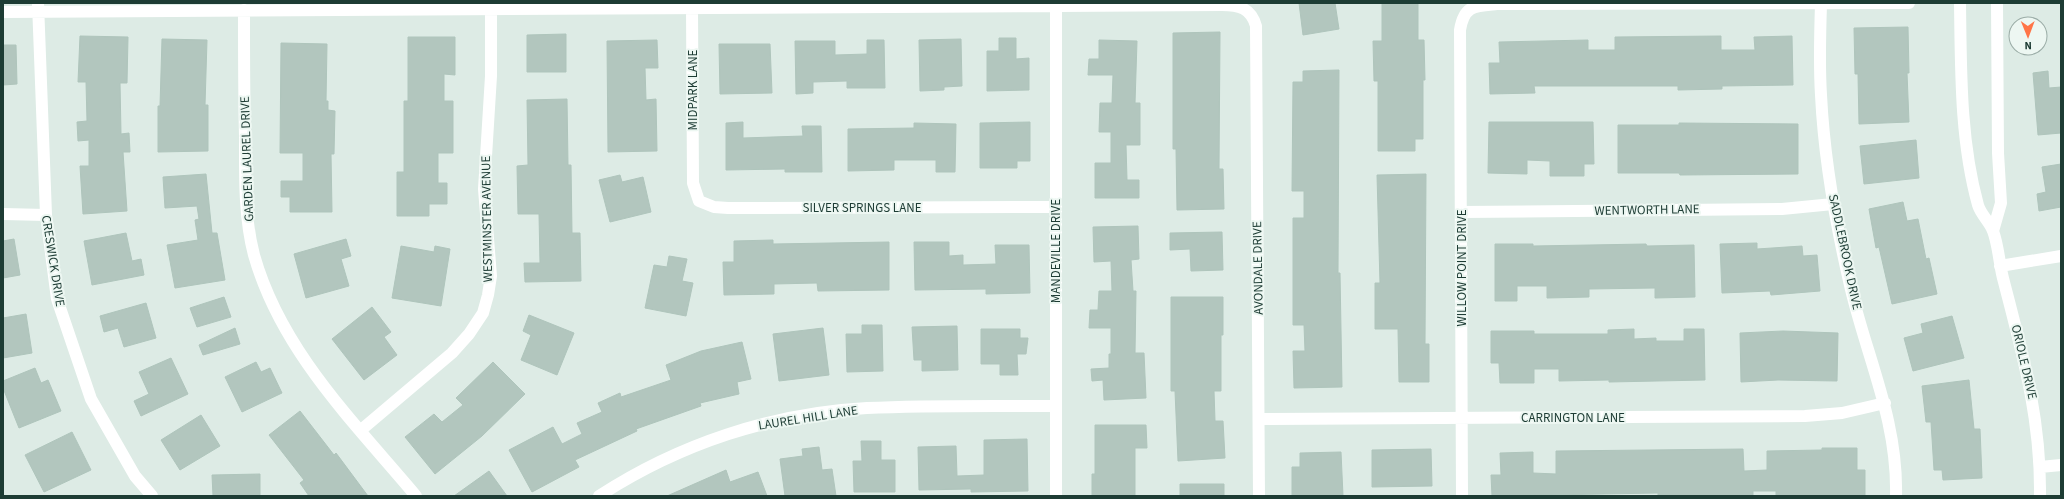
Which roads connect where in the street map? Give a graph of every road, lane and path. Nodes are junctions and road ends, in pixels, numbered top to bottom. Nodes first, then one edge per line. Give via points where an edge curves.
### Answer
1 (1909, 3) edge
2 (1960, 3) edge
3 (1997, 3) edge
4 (1820, 4) edge
5 (491, 6) edge
6 (38, 7) edge
7 (1056, 7) junction
8 (692, 8) junction
9 (244, 10) junction
10 (3, 12) edge
11 (693, 173) joint
12 (1833, 204) junction
13 (1056, 207) junction
14 (1461, 212) junction
15 (3, 214) edge
16 (46, 215) junction
17 (1994, 231) junction
18 (2061, 256) edge
19 (2000, 266) junction
20 (1885, 402) junction
21 (1056, 406) junction
22 (1463, 419) junction
23 (1259, 420) junction
24 (361, 430) junction
25 (2061, 465) edge
26 (2040, 467) junction
27 (152, 496) edge
28 (416, 496) edge
29 (599, 496) edge
30 (1056, 496) edge
31 (1259, 496) edge
32 (1462, 496) edge
33 (1896, 496) edge
34 (2040, 496) edge

1 - 4 street
2 - 17 street, ORIOLE DRIVE via 1961,71 1970,162 1979,207
3 - 17 street, ORIOLE DRIVE via 2001,203
4 - 12 street, SADDLEBROOK DRIVE via 1821,96
4 - 14 street, WILLOW POINT DRIVE via 1474,7 1466,12 1462,20 1460,39
5 - 8 street, AVONDALE DRIVE
5 - 9 street, AVONDALE DRIVE
5 - 24 street, WESTMINSTER AVENUE via 491,76 484,189 491,276 483,312 452,354
6 - 9 street, AVONDALE DRIVE
6 - 10 street, AVONDALE DRIVE
6 - 16 street, CRESWICK DRIVE
7 - 8 street, AVONDALE DRIVE
7 - 13 street, MANDEVILLE DRIVE
7 - 23 street, AVONDALE DRIVE via 1237,5 1254,18
8 - 11 street, MIDPARK LANE
9 - 24 street, GARDEN LAUREL DRIVE via 245,175 254,254 274,309 291,340 310,369
11 - 13 street, SILVER SPRINGS LANE via 695,192 699,201 714,207
12 - 14 street, WENTWORTH LANE via 1782,208
12 - 20 street, SADDLEBROOK DRIVE via 1849,282
13 - 21 street, MANDEVILLE DRIVE
14 - 22 street, WILLOW POINT DRIVE
15 - 16 street
16 - 27 street, CRESWICK DRIVE via 57,299 91,399 135,476
17 - 19 street, ORIOLE DRIVE
18 - 19 street
19 - 26 street, ORIOLE DRIVE via 2032,396
20 - 22 street, CARRINGTON LANE via 1824,416
20 - 33 street, SADDLEBROOK DRIVE via 1894,456
21 - 29 street, LAUREL HILL LANE via 867,408 788,418 740,430 679,453
21 - 30 street, MANDEVILLE DRIVE
22 - 23 street, CARRINGTON LANE
22 - 32 street, WILLOW POINT DRIVE
23 - 31 street, AVONDALE DRIVE
24 - 28 street, GARDEN LAUREL DRIVE
25 - 26 street
26 - 34 street, ORIOLE DRIVE

